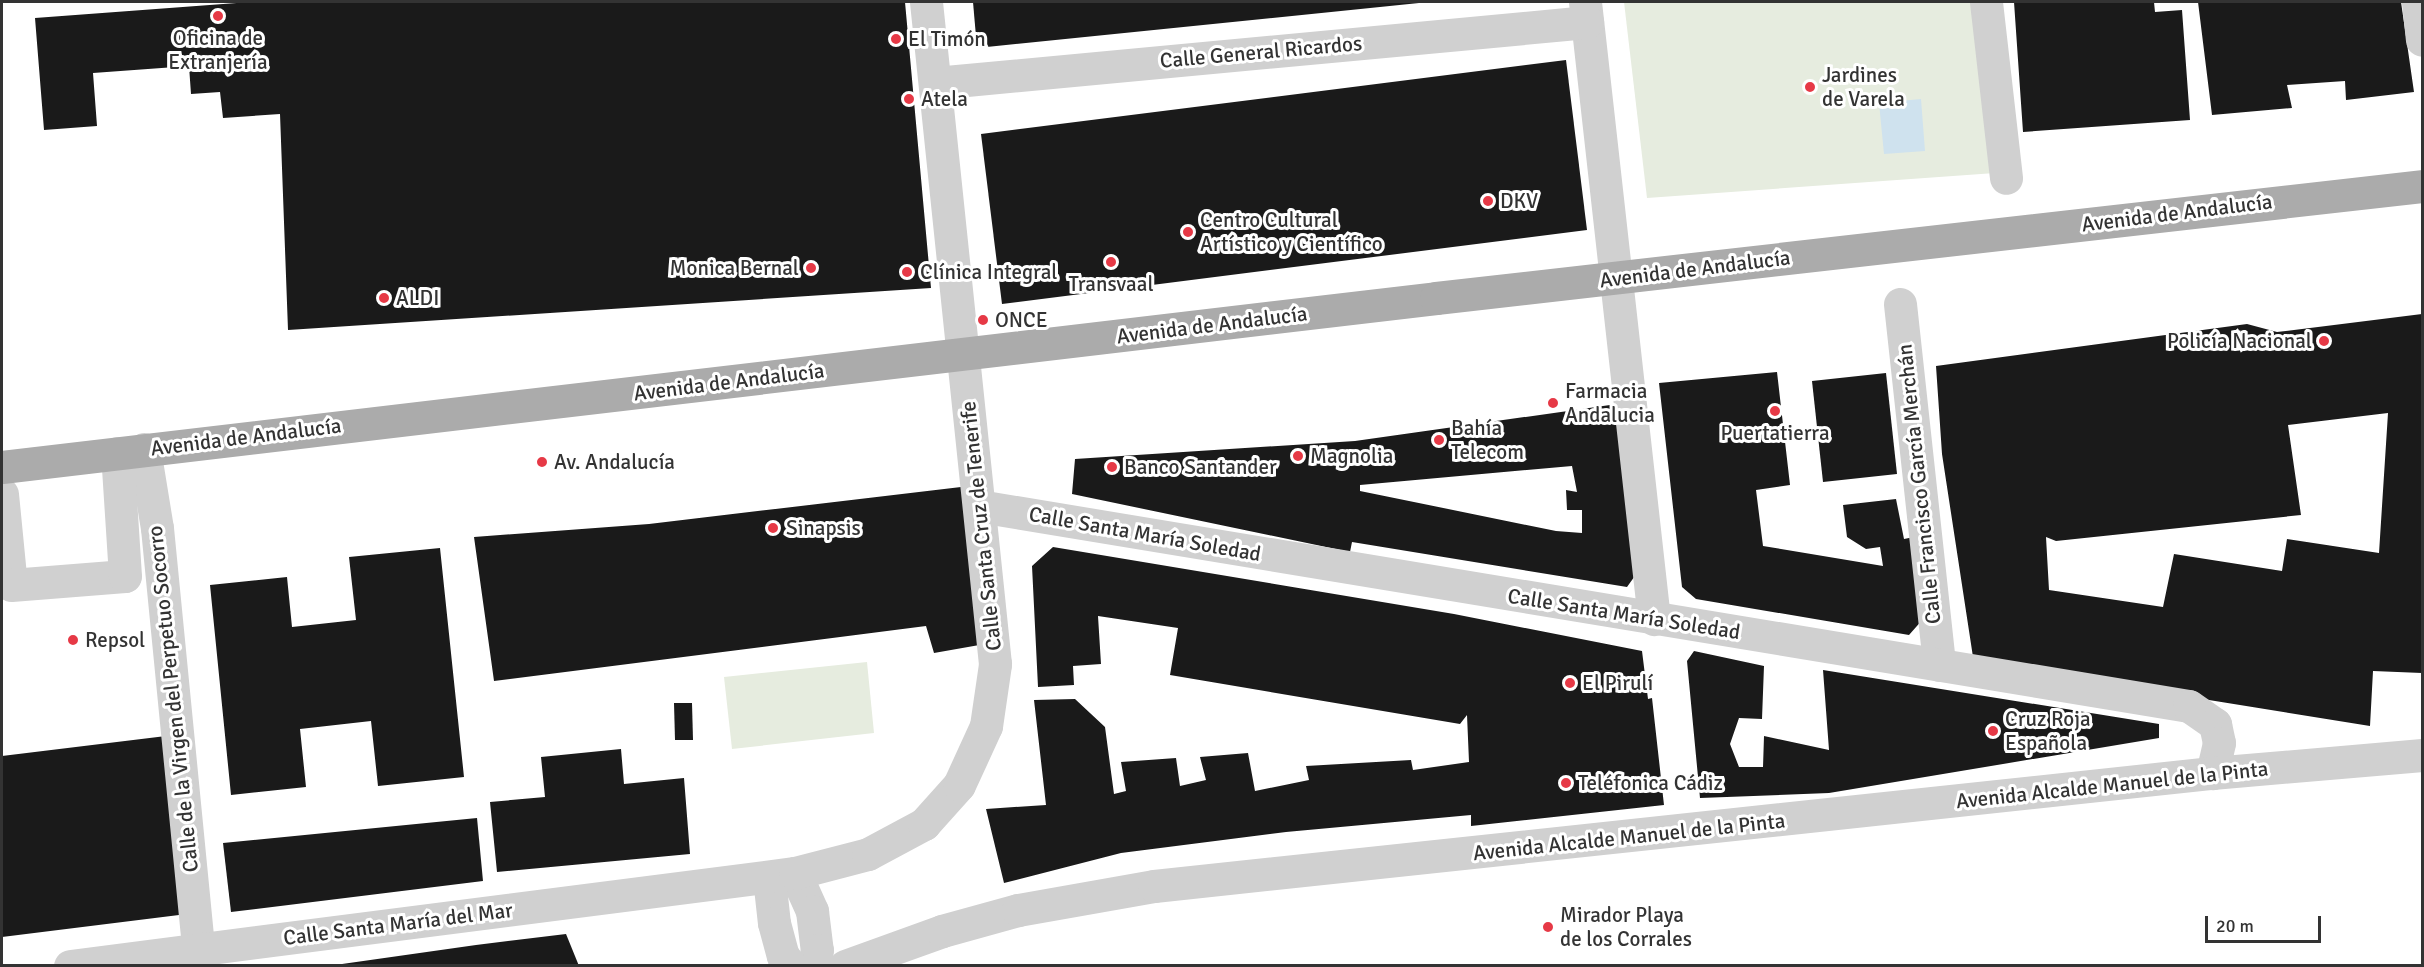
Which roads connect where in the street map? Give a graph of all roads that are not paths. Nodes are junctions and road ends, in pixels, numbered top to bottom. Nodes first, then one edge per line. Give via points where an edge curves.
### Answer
1 (926, 2) edge
2 (1986, 2) edge
3 (2418, 2) edge
4 (1586, 12) edge
5 (2422, 40) edge
6 (935, 83) junction
7 (2006, 178) dead end
8 (2422, 186) edge
9 (1616, 278) junction
10 (1900, 304) dead end
11 (964, 354) junction
12 (130, 451) junction
13 (2, 467) edge
14 (2, 494) edge
15 (980, 506) junction
16 (1654, 619) junction
17 (1938, 665) junction
18 (2422, 755) edge
19 (2212, 773) junction
20 (782, 876) junction
21 (727, 882) joint
22 (198, 949) junction
23 (70, 966) edge
24 (790, 966) edge
25 (814, 966) edge
26 (845, 966) edge

1 - 6 street, Calle Santa Cruz de Tenerife
2 - 7 street
3 - 5 street
4 - 6 street, Calle General Ricardos
4 - 9 street
6 - 11 street, Calle Santa Cruz de Tenerife
8 - 9 main road, Avenida de Andalucía
9 - 11 main road, Avenida de Andalucía
9 - 16 street
10 - 17 street, Calle Francisco García Merchán
11 - 12 main road, Avenida de Andalucía
11 - 15 street, Calle Santa Cruz de Tenerife
12 - 13 main road, Avenida de Andalucía
12 - 14 street via 125,576 11,585
12 - 22 street, Calle de la Virgen del Perpetuo Socorro via 157,528
15 - 16 street, Calle Santa María Soledad
15 - 20 street, Calle Santa Cruz de Tenerife via 994,664 986,726 959,785 924,824 868,854
16 - 17 street, Calle Santa María Soledad
17 - 19 street, Calle Santa María Soledad via 2189,706 2215,724 2219,743
18 - 19 street, Avenida Alcalde Manuel de la Pinta
19 - 26 street, Avenida Alcalde Manuel de la Pinta via 1154,886 1018,910 942,931
20 - 21 street, Calle Santa Cruz de Tenerife
20 - 24 street via 774,923 783,956
20 - 25 street via 812,911 817,951
21 - 22 street, Calle Santa María del Mar
22 - 23 street, Calle Santa María del Mar

